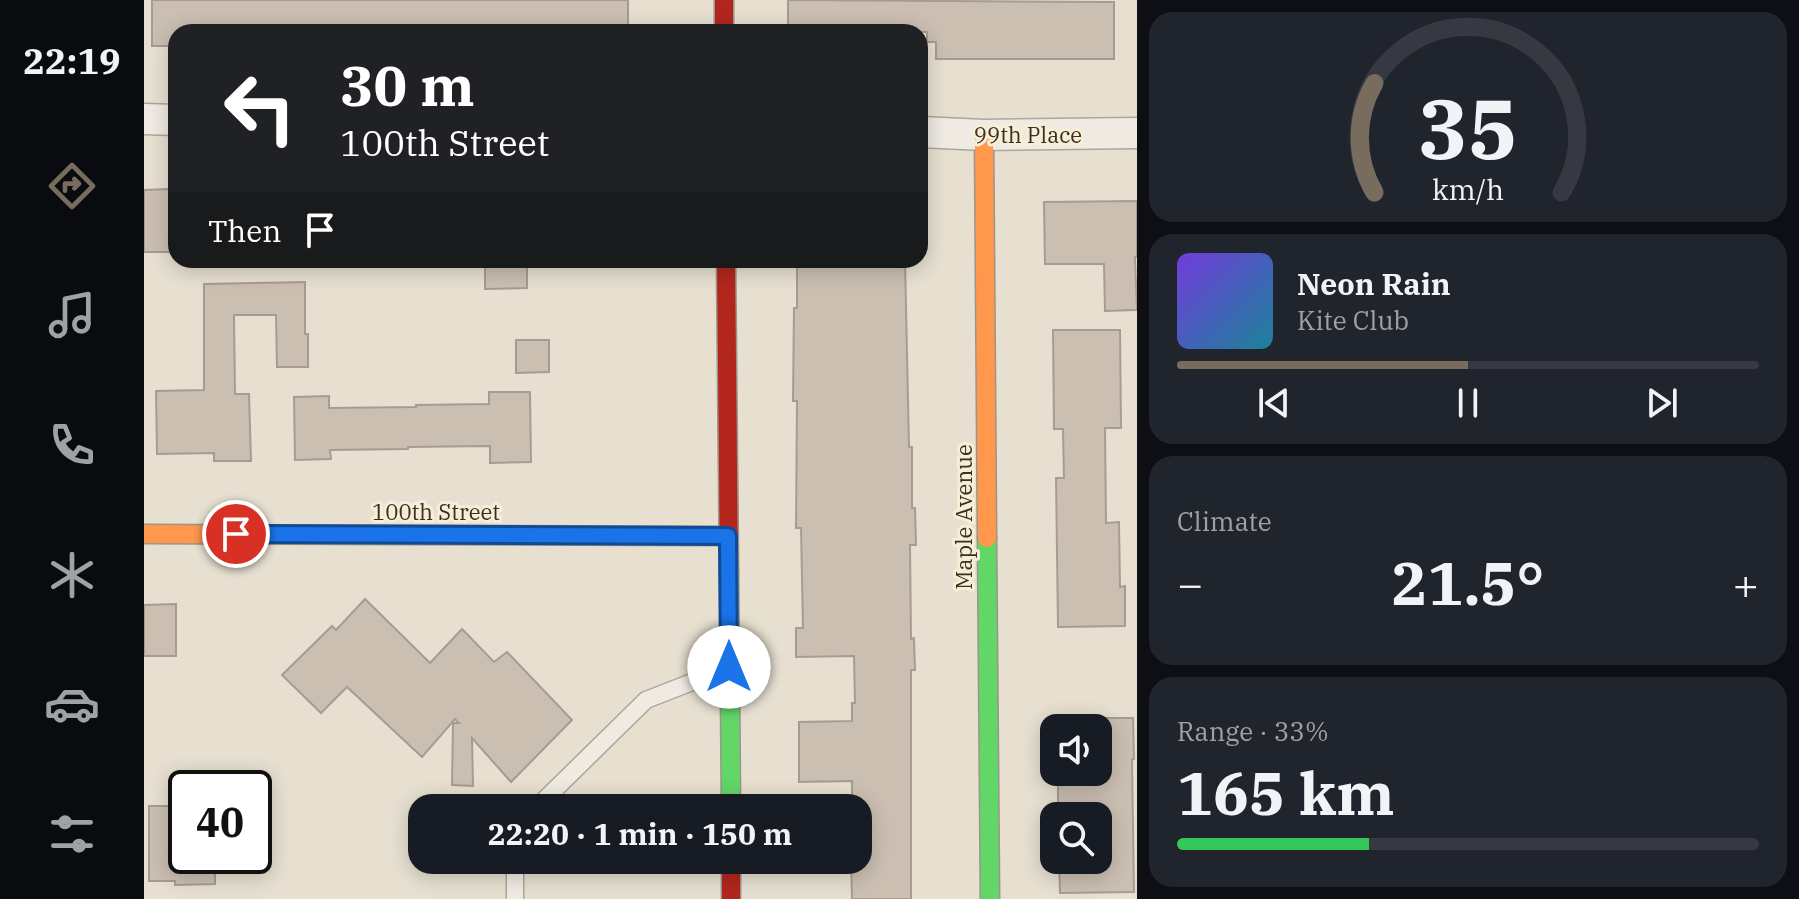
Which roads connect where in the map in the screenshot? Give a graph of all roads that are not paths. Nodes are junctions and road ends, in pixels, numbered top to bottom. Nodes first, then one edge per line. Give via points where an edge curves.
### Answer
1 (724, 0) edge
2 (724, 24) edge
3 (144, 119) edge
4 (168, 120) edge
5 (928, 132) edge
6 (1137, 133) edge
7 (984, 135) junction
8 (726, 268) edge
9 (144, 534) edge
10 (728, 536) junction
11 (729, 667) junction
12 (550, 794) edge
13 (731, 794) edge
14 (515, 874) edge
15 (731, 874) edge
16 (515, 899) edge
17 (731, 899) edge
18 (990, 899) edge

1 - 2 street
3 - 4 street
5 - 7 street, 99th Place
6 - 7 street, 99th Place
7 - 18 street, Maple Avenue
8 - 10 street
9 - 10 street, 100th Street
10 - 11 street
11 - 12 lane via 646,700
11 - 13 street
14 - 16 lane
15 - 17 street

